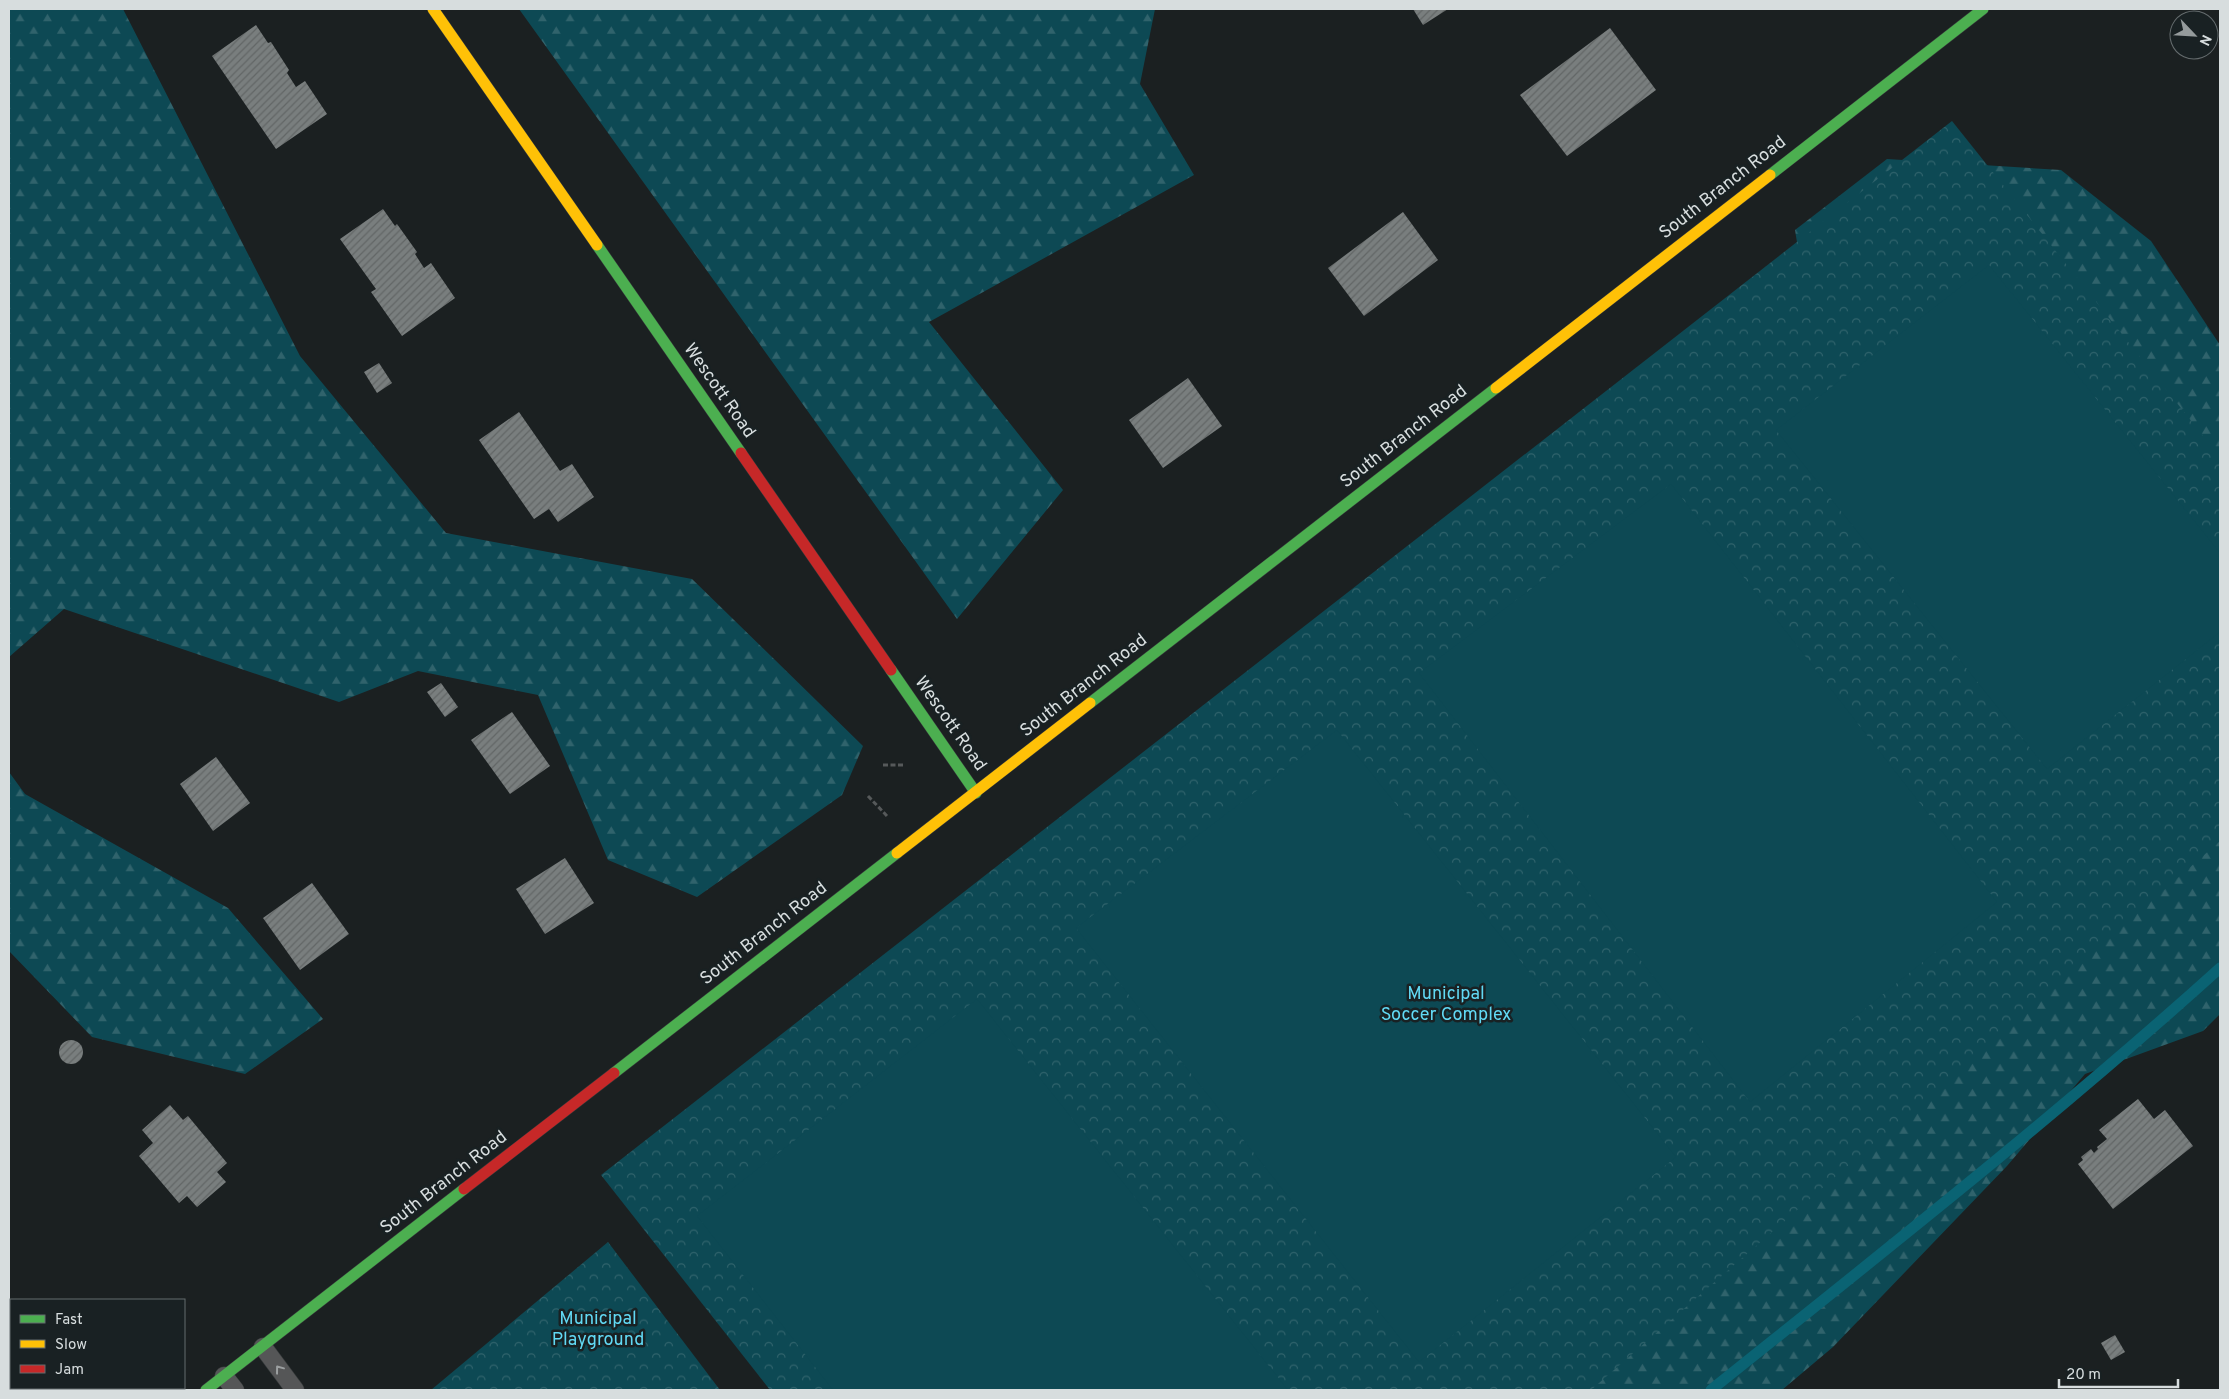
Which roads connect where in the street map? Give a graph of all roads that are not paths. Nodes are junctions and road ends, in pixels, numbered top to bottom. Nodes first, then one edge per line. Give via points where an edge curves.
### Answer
1 (433, 9) edge
2 (1984, 9) edge
3 (976, 793) junction
4 (263, 1347) junction
5 (224, 1376) junction
6 (206, 1390) edge
7 (236, 1390) edge
8 (295, 1390) edge

1 - 3 street, Wescott Road
2 - 3 street, South Branch Road
3 - 4 street, South Branch Road
4 - 5 street, South Branch Road
8 -> 4 lane
5 - 6 street, South Branch Road
5 - 7 lane

